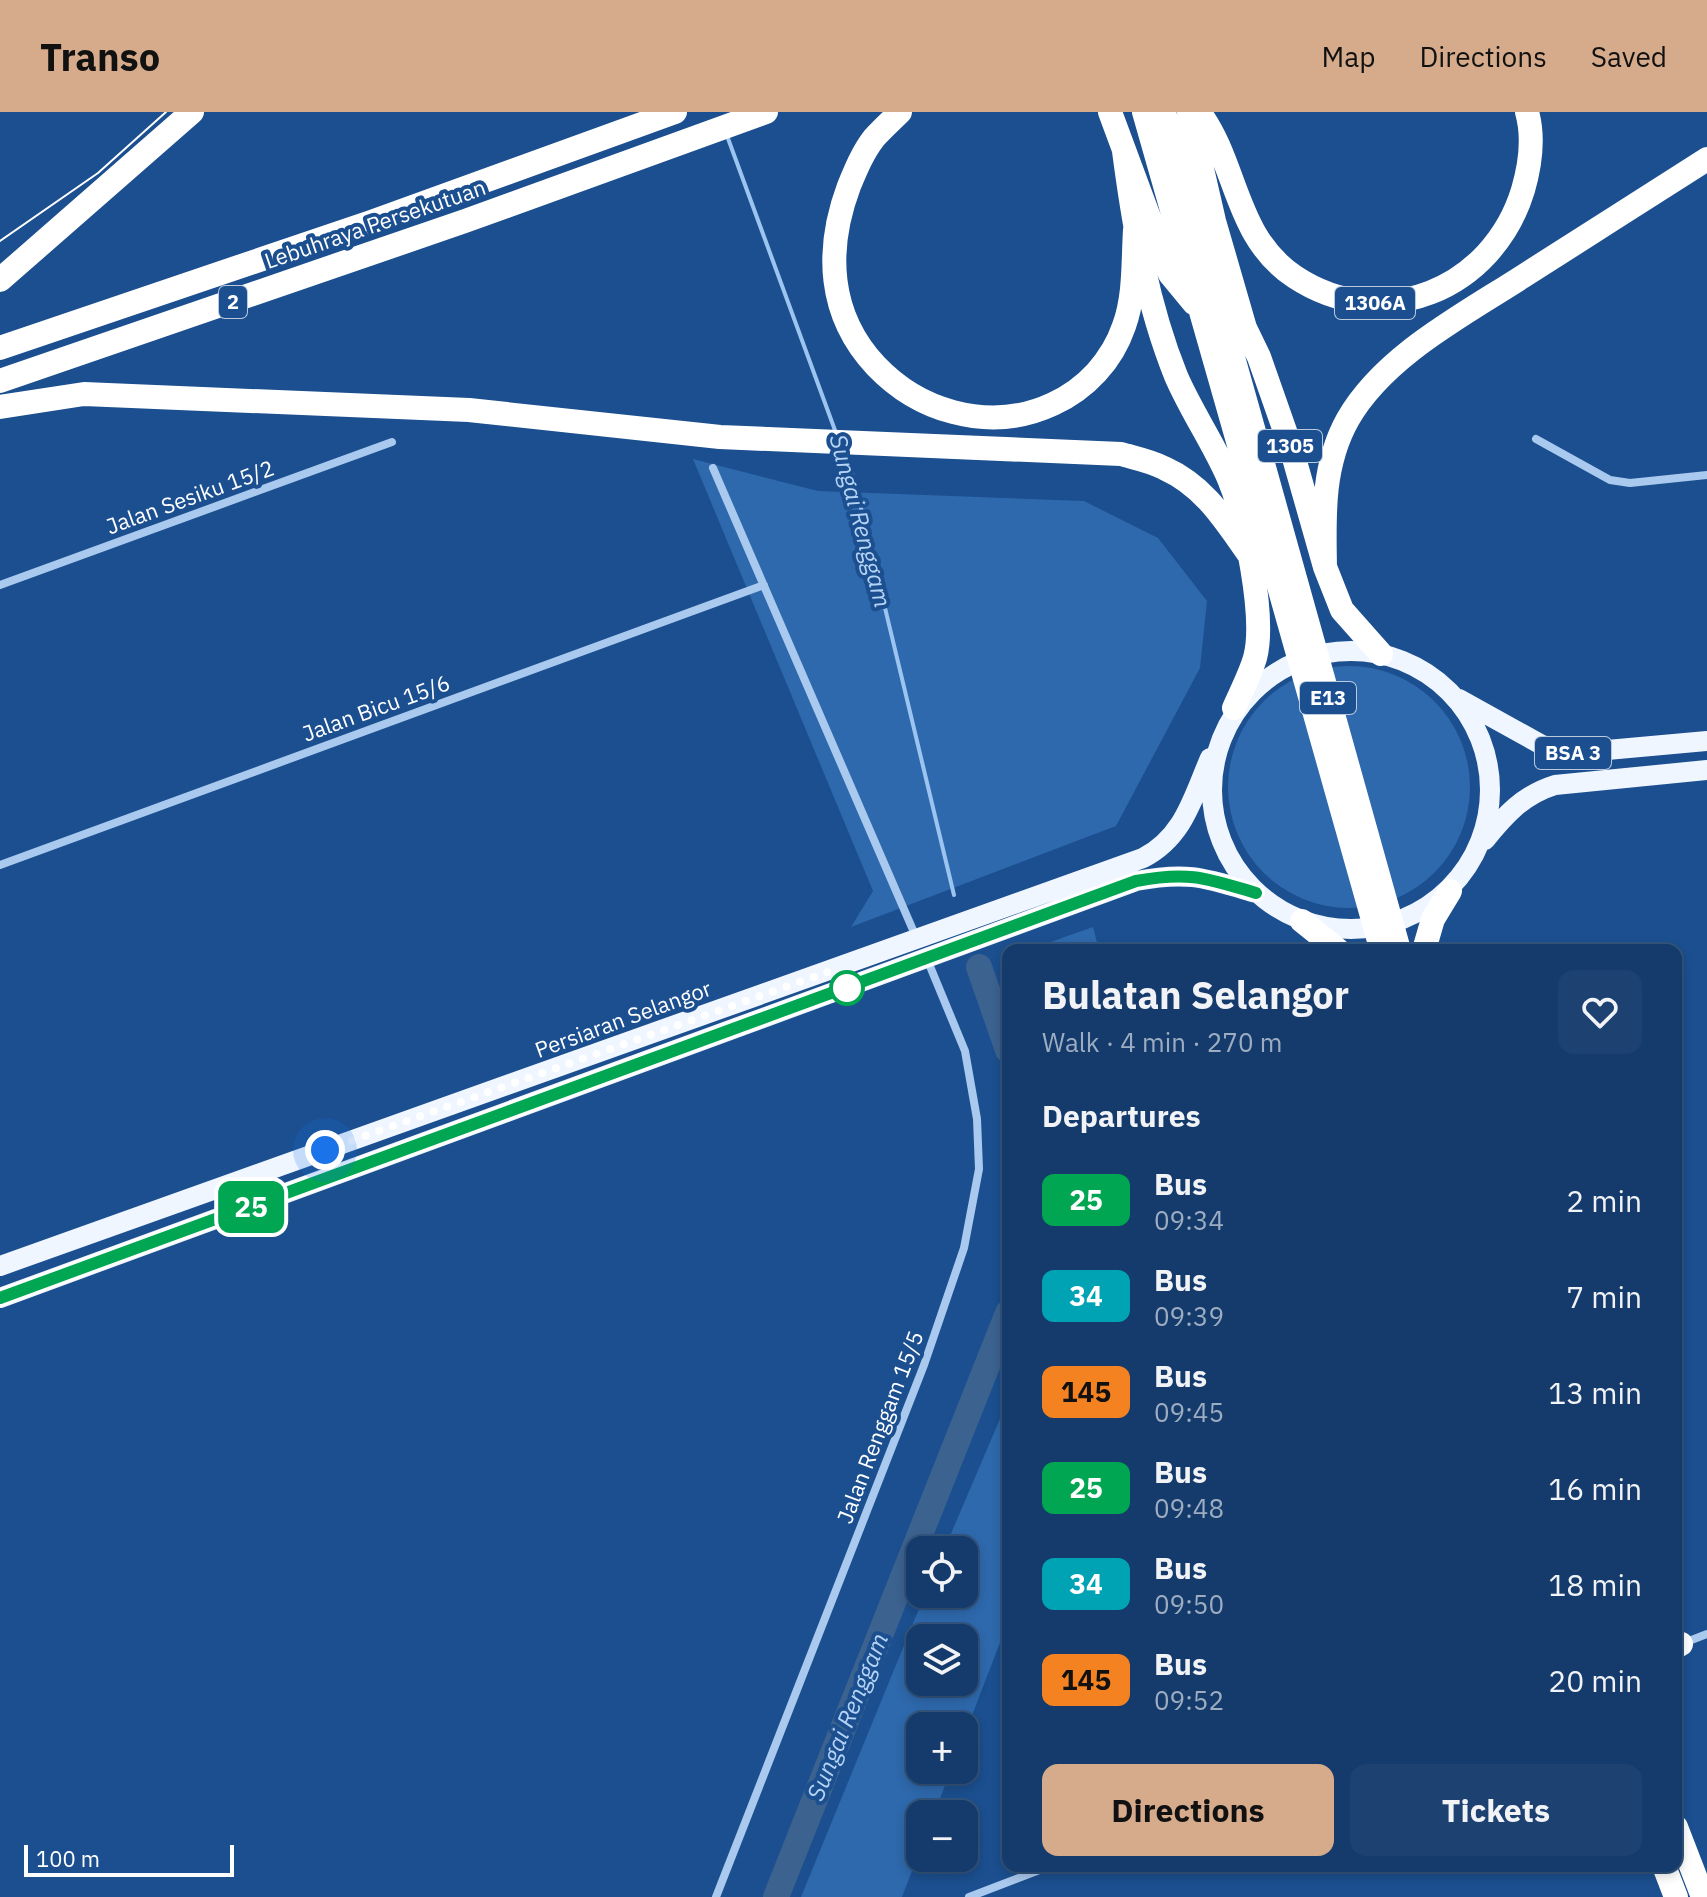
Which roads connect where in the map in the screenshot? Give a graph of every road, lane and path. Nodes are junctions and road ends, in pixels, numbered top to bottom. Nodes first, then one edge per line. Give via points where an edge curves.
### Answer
1 (192, 112) edge
2 (675, 112) edge
3 (900, 112) edge
4 (1110, 112) edge
5 (1144, 112) edge
6 (1164, 112) edge
7 (1189, 112) edge
8 (1199, 112) edge
9 (1527, 112) edge
10 (758, 115) edge
11 (1124, 151) junction
12 (1707, 159) edge
13 (1135, 230) junction
14 (0, 280) edge
15 (1200, 311) junction
16 (1245, 328) junction
17 (0, 348) edge
18 (0, 381) edge
19 (1244, 397) junction
20 (0, 407) edge
21 (1536, 439) dead end
22 (392, 442) dead end
23 (1249, 449) junction
24 (713, 468) dead end
25 (1707, 475) edge
26 (1248, 553) junction
27 (1325, 567) junction
28 (0, 585) edge
29 (764, 585) junction
30 (1381, 654) junction
31 (1452, 695) junction
32 (1234, 708) junction
33 (1707, 741) edge
34 (1210, 758) junction
35 (1707, 770) edge
36 (1479, 849) junction
37 (0, 865) edge
38 (1450, 891) junction
39 (1256, 893) junction
40 (1302, 921) junction
41 (1331, 944) edge
42 (1380, 944) edge
43 (1397, 944) edge
44 (1426, 944) edge
45 (922, 949) junction
46 (0, 1266) edge
47 (0, 1298) edge
48 (1707, 1634) edge
49 (1682, 1643) edge
50 (1682, 1843) edge
51 (1034, 1872) edge
52 (1666, 1872) edge
53 (716, 1897) edge
54 (969, 1897) edge
55 (1676, 1897) edge
56 (1703, 1897) edge

1 - 14 highway
2 - 17 highway, Lebuhraya Persekutuan / 2
3 - 13 highway via 857,166 836,227 833,265 848,328 888,379 915,399 976,418 1037,412 1071,396 1099,371 1124,327 1132,297
4 - 11 highway
5 - 15 highway, E13
6 - 19 highway, E13
7 - 16 highway
8 - 9 highway, 1306A via 1212,129 1242,213 1264,250 1327,296 1372,304 1427,295 1482,260 1510,222 1528,173
10 - 18 highway, Lebuhraya Persekutuan / 2
11 - 13 highway
11 - 15 highway via 1170,274
12 - 27 highway via 1412,348 1367,392 1348,419 1327,476
13 - 26 highway via 1177,377 1228,478 1245,522
15 - 23 highway, E13
16 - 19 highway
16 - 27 highway, 1305 via 1292,451
19 - 23 highway, E13
20 - 26 highway via 84,394 469,410 720,437 1121,454 1164,467 1195,486
21 - 25 street via 1610,480 1630,483
22 - 28 street, Jalan Sesiku 15/2
23 - 42 highway, E13, bridge
23 - 43 highway, E13, bridge
24 - 29 street
26 - 32 highway via 1257,605 1256,656
27 - 30 highway via 1342,610
29 - 37 street, Jalan Bicu 15/6
29 - 45 street
30 - 31 main road via 1419,669
30 - 32 main road via 1326,652 1274,671
31 - 33 main road, BSA 3 via 1542,745 1574,753
31 - 36 main road via 1473,724 1486,757 1487,819
32 - 34 main road
34 - 39 main road via 1220,827
34 - 45 main road, Persiaran Selangor via 1180,827 1161,848
35 - 36 main road, BSA 3 via 1535,791 1501,819
36 - 38 main road
38 - 40 main road via 1402,920 1371,928 1343,930
38 - 44 highway
39 - 40 main road
39 - 45 main road, Persiaran Selangor via 1171,874
40 - 41 highway
45 - 46 main road, Persiaran Selangor
45 - 47 main road, Persiaran Selangor
45 - 53 street, Jalan Renggam 15/5 via 965,1051 977,1119 979,1169 964,1248 924,1365
48 - 49 street
50 - 56 highway
51 - 54 street
52 - 55 highway

